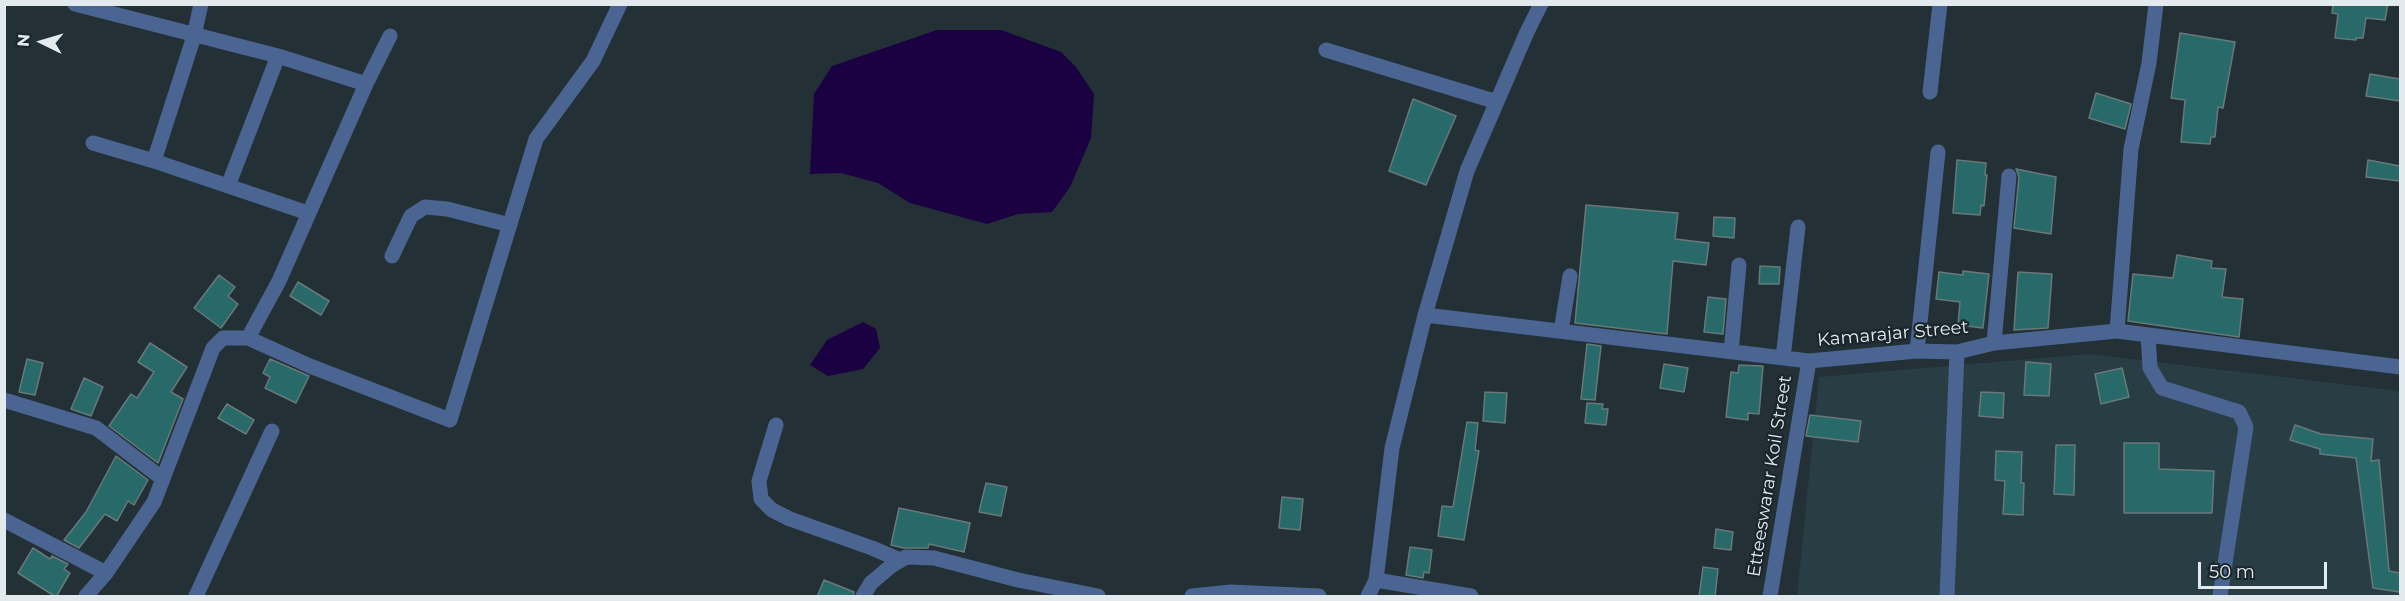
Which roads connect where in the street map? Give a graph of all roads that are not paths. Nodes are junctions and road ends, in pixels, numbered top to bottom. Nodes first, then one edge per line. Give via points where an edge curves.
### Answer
1 (75, 4) edge
2 (201, 4) edge
3 (620, 4) edge
4 (1541, 4) edge
5 (1940, 4) edge
6 (2156, 4) edge
7 (194, 36) junction
8 (390, 36) dead end
9 (1326, 50) dead end
10 (278, 56) junction
11 (366, 84) junction
12 (1930, 92) dead end
13 (1497, 102) junction
14 (93, 143) dead end
15 (1938, 152) dead end
16 (154, 161) junction
17 (2009, 176) dead end
18 (228, 186) junction
19 (308, 213) junction
20 (510, 225) junction
21 (1798, 227) dead end
22 (392, 256) dead end
23 (1739, 265) dead end
24 (1570, 276) dead end
25 (1425, 315) junction
26 (1561, 331) junction
27 (2117, 331) junction
28 (2148, 335) junction
29 (248, 338) junction
30 (1994, 343) junction
31 (1917, 351) junction
32 (1957, 351) junction
33 (1731, 352) junction
34 (1783, 358) junction
35 (1809, 361) junction
36 (2400, 367) edge
37 (4, 400) edge
38 (776, 425) dead end
39 (272, 430) dead end
40 (163, 479) junction
41 (4, 520) edge
42 (900, 560) junction
43 (106, 573) junction
44 (1376, 580) junction
45 (86, 597) edge
46 (196, 597) edge
47 (863, 597) edge
48 (1098, 597) edge
49 (1192, 597) edge
50 (1319, 597) edge
51 (1368, 597) edge
52 (1471, 597) edge
53 (1770, 597) edge
54 (1947, 597) edge
55 (2220, 597) edge

1 - 7 street
2 - 7 street
3 - 20 street via 593,61 536,139
4 - 13 street
5 - 12 street
6 - 27 street via 2149,63 2131,149
7 - 10 street
7 - 16 street
8 - 11 street
9 - 13 street
10 - 11 street
10 - 18 street
11 - 19 street
13 - 25 street via 1467,171
14 - 16 street
15 - 31 street
16 - 18 street
17 - 30 street
18 - 19 street
19 - 29 street via 279,281
20 - 22 street via 425,207 411,216
20 - 29 street via 450,420
21 - 34 street
23 - 33 street
24 - 26 street
25 - 26 street, Kamarajar Street
25 - 44 street via 1392,448
26 - 33 street, Kamarajar Street
27 - 28 street, Kamarajar Street
27 - 30 street, Kamarajar Street
28 - 36 street, Kamarajar Street
28 - 55 street via 2150,368 2162,388 2239,412 2246,427
29 - 40 street via 223,338 213,348
30 - 32 street, Kamarajar Street
31 - 32 street, Kamarajar Street
31 - 35 street, Kamarajar Street
32 - 54 street
33 - 34 street, Kamarajar Street
34 - 35 street, Kamarajar Street
35 - 53 street, Etteeswarar Koil Street
37 - 40 street via 96,428
38 - 42 street via 759,481 761,499 790,519
39 - 46 street
40 - 43 street via 154,502
41 - 43 street
42 - 47 street via 871,583
42 - 48 street via 934,558
43 - 45 street
44 - 51 street
44 - 52 street
49 - 50 street via 1231,592

